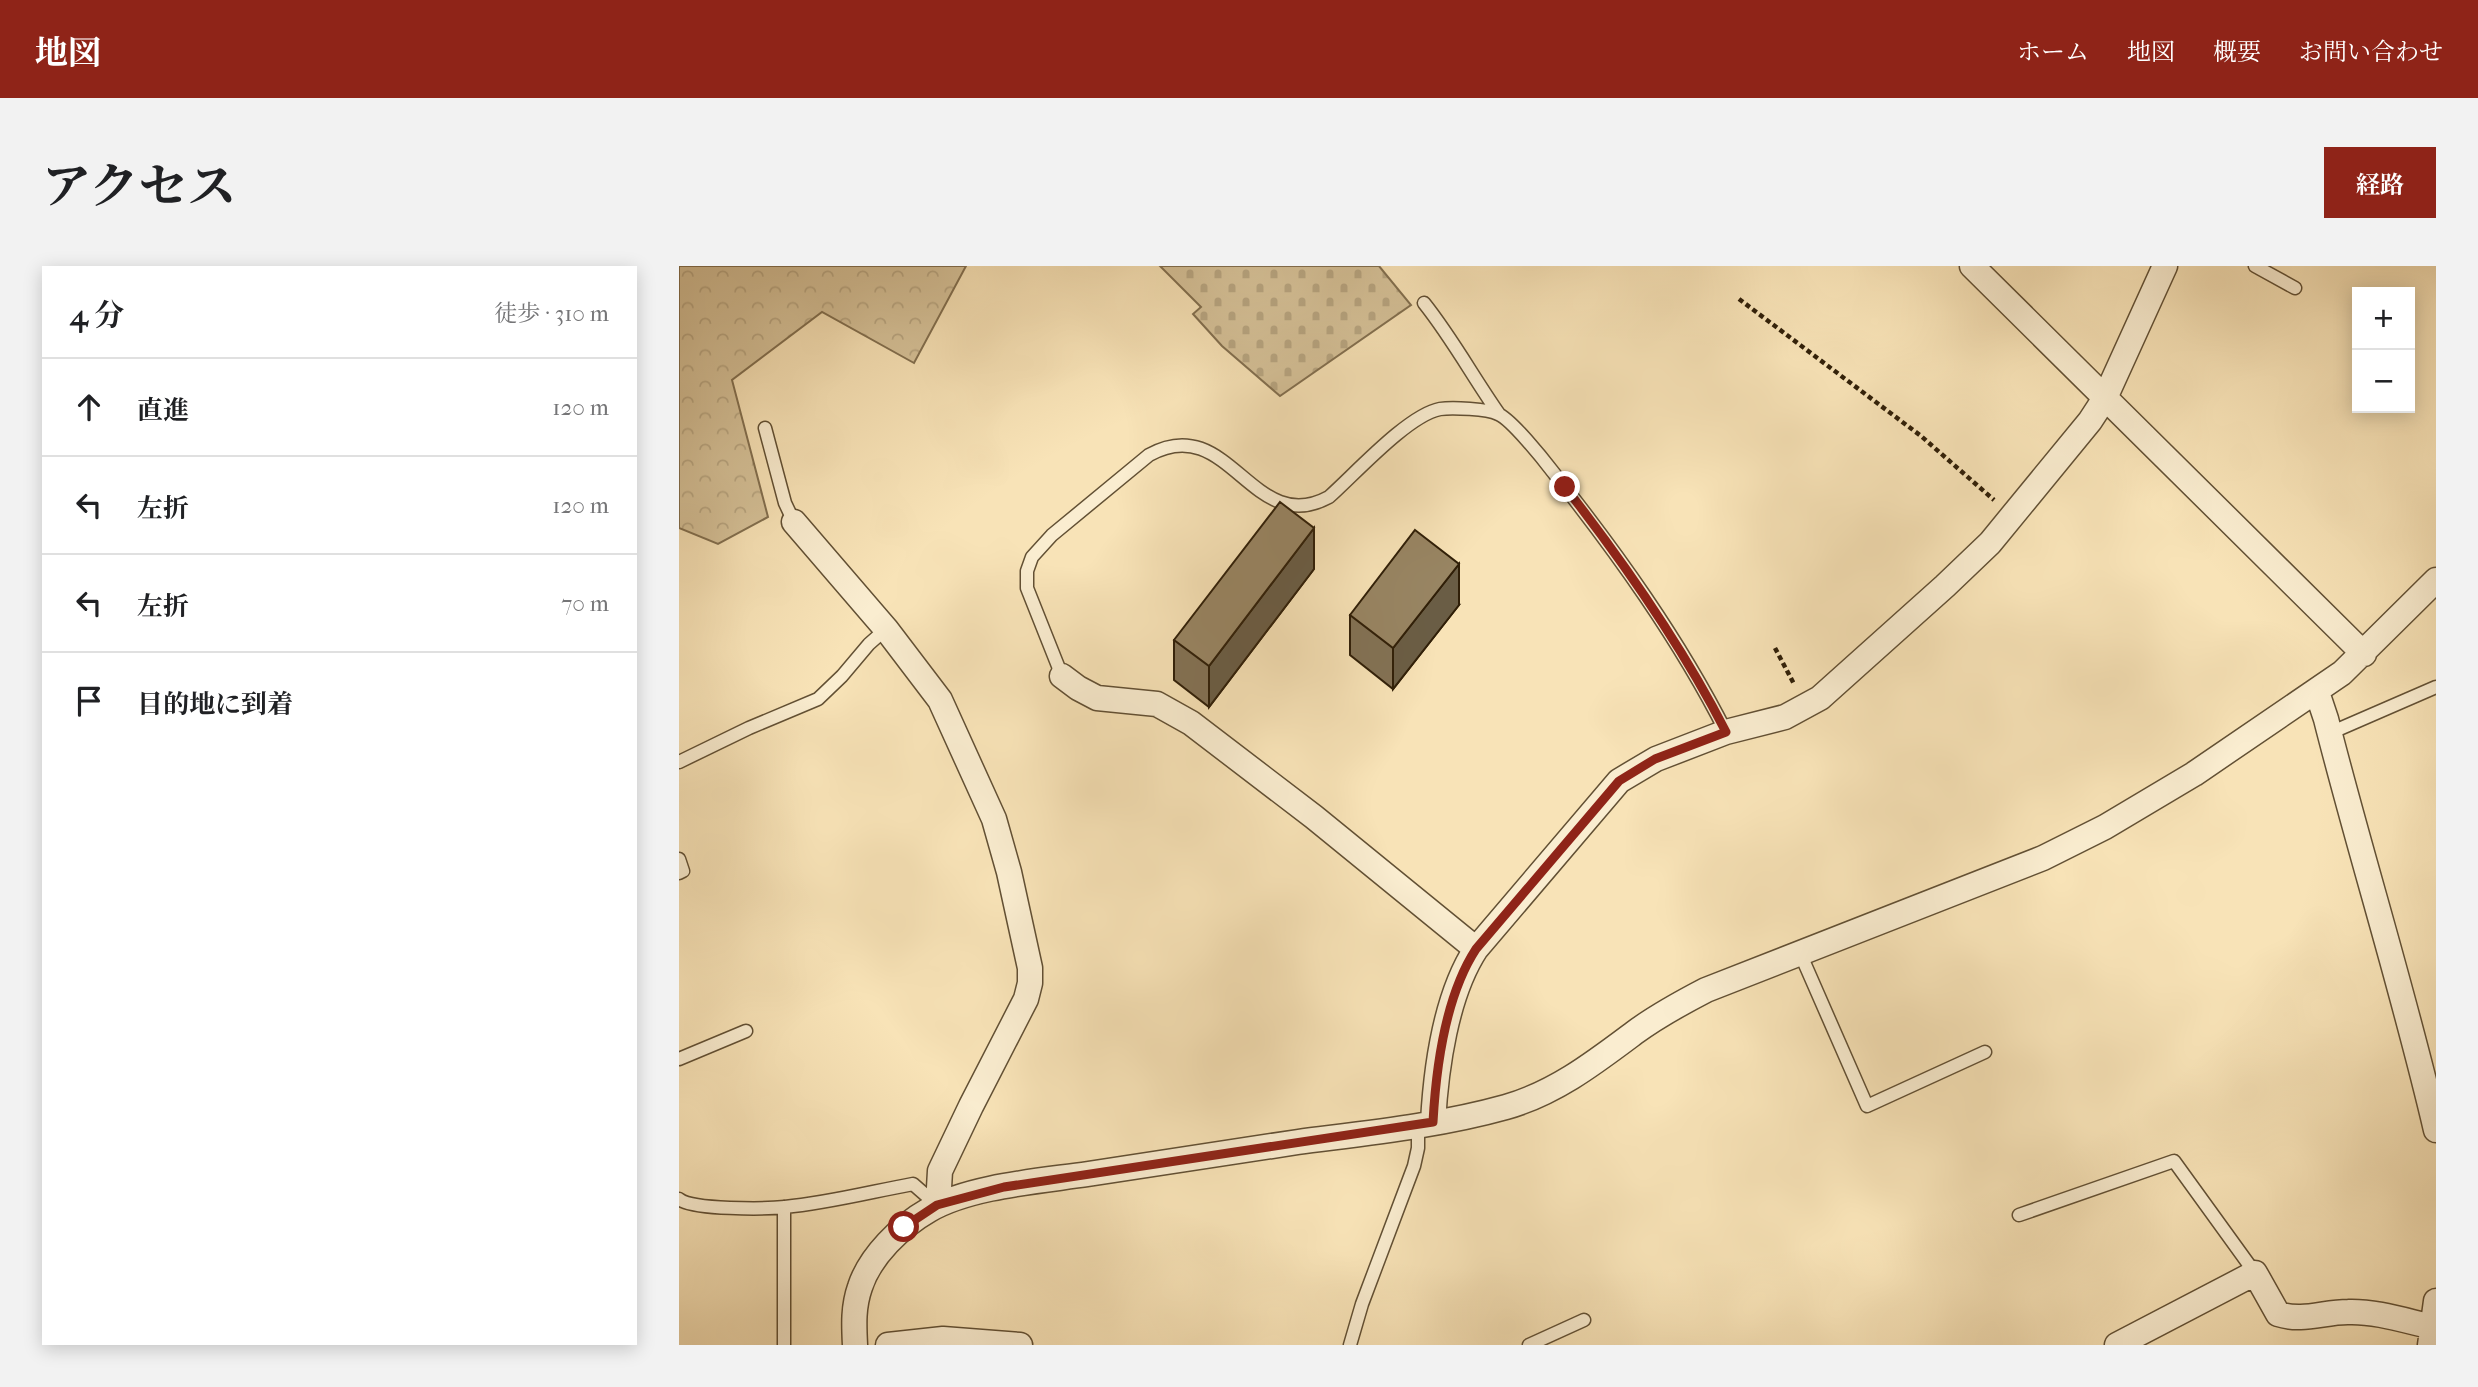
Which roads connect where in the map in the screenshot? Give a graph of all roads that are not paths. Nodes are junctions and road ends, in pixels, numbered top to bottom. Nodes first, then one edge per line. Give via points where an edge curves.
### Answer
1 (1972, 266) edge
2 (2165, 266) edge
3 (2255, 266) edge
4 (2295, 288) dead end
5 (1424, 303) dead end
6 (2105, 398) junction
7 (1499, 414) junction
8 (765, 428) dead end
9 (795, 522) joint
10 (2436, 580) edge
11 (886, 629) junction
12 (2364, 654) junction
13 (1062, 676) joint
14 (2436, 687) edge
15 (2316, 692) junction
16 (1726, 732) junction
17 (2330, 733) junction
18 (679, 762) edge
19 (679, 859) edge
20 (679, 873) edge
21 (1476, 949) junction
22 (1800, 953) junction
23 (746, 1031) dead end
24 (1985, 1052) dead end
25 (679, 1059) edge
26 (1426, 1124) junction
27 (2436, 1130) edge
28 (679, 1199) edge
29 (937, 1205) junction
30 (784, 1207) junction
31 (2019, 1215) dead end
32 (2255, 1273) junction
33 (2436, 1301) edge
34 (1584, 1320) dead end
35 (2432, 1336) edge
36 (784, 1345) edge
37 (855, 1345) edge
38 (888, 1345) edge
39 (1020, 1345) edge
40 (1350, 1345) edge
41 (1529, 1345) edge
42 (2117, 1345) edge

1 - 6 street
2 - 6 street
3 - 4 lane
5 - 7 lane
6 - 12 street
6 - 16 street via 1990,543 1820,698 1785,717
7 - 13 lane via 1454,407 1424,415 1329,498 1300,508 1269,497 1199,447 1165,446 1149,455 1032,557 1027,588
7 - 16 lane via 1534,447 1612,547
8 - 9 lane via 785,503
9 - 11 street
10 - 12 street
11 - 18 lane via 818,699
11 - 29 street via 940,700 994,818 1030,968 1026,999 940,1171
12 - 15 street
13 - 21 street via 1097,698 1157,705 1191,723
14 - 17 lane
15 - 17 street
15 - 22 street via 2194,774 2081,840
16 - 21 street via 1655,759 1619,781
17 - 27 street
19 - 20 lane via 683,871
21 - 26 street via 1450,1009
22 - 24 lane via 1867,1106
22 - 26 street via 1671,1008 1566,1082 1534,1097
23 - 25 lane
26 - 29 street via 1004,1187
26 - 40 lane
28 - 30 lane via 714,1208
29 - 30 lane via 912,1184
29 - 37 street via 904,1227 868,1268 855,1311
30 - 36 lane
31 - 32 lane via 2174,1161
32 - 35 street via 2278,1314 2293,1319 2348,1312 2378,1315
32 - 42 street
33 - 35 street
34 - 41 lane
38 - 39 street via 943,1339

